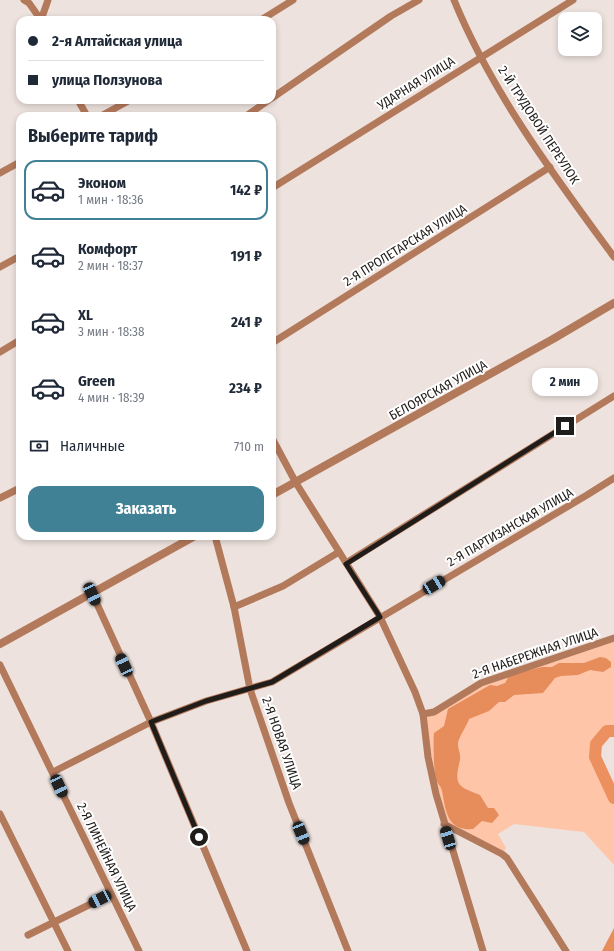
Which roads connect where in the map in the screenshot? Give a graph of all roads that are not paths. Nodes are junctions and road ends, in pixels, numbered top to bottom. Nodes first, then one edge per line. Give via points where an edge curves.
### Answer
1 (24, 0) edge
2 (48, 0) edge
3 (293, 0) edge
4 (419, 0) edge
5 (454, 0) edge
6 (573, 0) edge
7 (38, 16) edge
8 (42, 16) edge
9 (267, 16) edge
10 (481, 57) junction
11 (276, 95) edge
12 (123, 104) edge
13 (263, 104) edge
14 (108, 112) edge
15 (252, 112) edge
16 (16, 164) edge
17 (550, 167) junction
18 (0, 173) edge
19 (276, 185) edge
20 (614, 257) edge
21 (16, 258) edge
22 (0, 267) edge
23 (614, 303) edge
24 (276, 340) edge
25 (16, 342) edge
26 (0, 352) edge
27 (614, 396) edge
28 (276, 446) edge
29 (614, 478) edge
30 (296, 483) junction
31 (16, 490) edge
32 (276, 494) edge
33 (0, 498) edge
34 (188, 540) edge
35 (216, 540) edge
36 (339, 552) junction
37 (346, 564) junction
38 (92, 594) junction
39 (234, 607) junction
40 (380, 617) junction
41 (614, 638) edge
42 (0, 644) edge
43 (0, 665) edge
44 (250, 689) junction
45 (423, 714) junction
46 (151, 722) junction
47 (53, 772) junction
48 (0, 814) edge
49 (444, 824) junction
50 (111, 894) junction
51 (53, 922) junction
52 (28, 935) dead end
53 (68, 951) edge
54 (139, 951) edge
55 (247, 951) edge
56 (348, 951) edge
57 (483, 951) edge
58 (566, 951) edge

1 - 7 street
2 - 8 street
3 - 9 street
4 - 11 street via 385,20
5 - 10 street, 2-Й ТРУДОВОЙ ПЕРЕУЛОК
6 - 10 street, УДАРНАЯ УЛИЦА
10 - 17 street, 2-Й ТРУДОВОЙ ПЕРЕУЛОК
10 - 19 street, УДАРНАЯ УЛИЦА
12 - 14 street
13 - 15 street
16 - 18 street
17 - 20 street, 2-Й ТРУДОВОЙ ПЕРЕУЛОК
17 - 24 street, 2-Я ПРОЛЕТАРСКАЯ УЛИЦА
21 - 22 street
23 - 30 street, БЕЛОЯРСКАЯ УЛИЦА
25 - 26 street
27 - 37 street
28 - 30 street
29 - 40 street, 2-Я ПАРТИЗАНСКАЯ УЛИЦА
30 - 32 street, БЕЛОЯРСКАЯ УЛИЦА
30 - 36 street
31 - 33 street
34 - 38 street
35 - 39 street, 2-Я НОВАЯ УЛИЦА
36 - 37 street
36 - 39 street via 283,586
37 - 40 street
38 - 42 street
38 - 46 street
39 - 44 street, 2-Я НОВАЯ УЛИЦА
40 - 44 street, 2-Я ПАРТИЗАНСКАЯ УЛИЦА via 272,682
40 - 45 street
41 - 45 street, 2-Я НАБЕРЕЖНАЯ УЛИЦА via 481,683 434,712
43 - 47 street, 2-Я ЛИНЕЙНАЯ УЛИЦА
44 - 46 street, 2-Я ПАРТИЗАНСКАЯ УЛИЦА via 206,701
44 - 56 street, 2-Я НОВАЯ УЛИЦА via 289,803
45 - 49 street via 429,766
46 - 47 street, 2-Я ПАРТИЗАНСКАЯ УЛИЦА
46 - 55 street
47 - 50 street, 2-Я ЛИНЕЙНАЯ УЛИЦА
48 - 51 street
49 - 57 street
49 - 58 street via 507,858
50 - 51 street
50 - 54 street, 2-Я ЛИНЕЙНАЯ УЛИЦА
51 - 52 street
51 - 53 street

